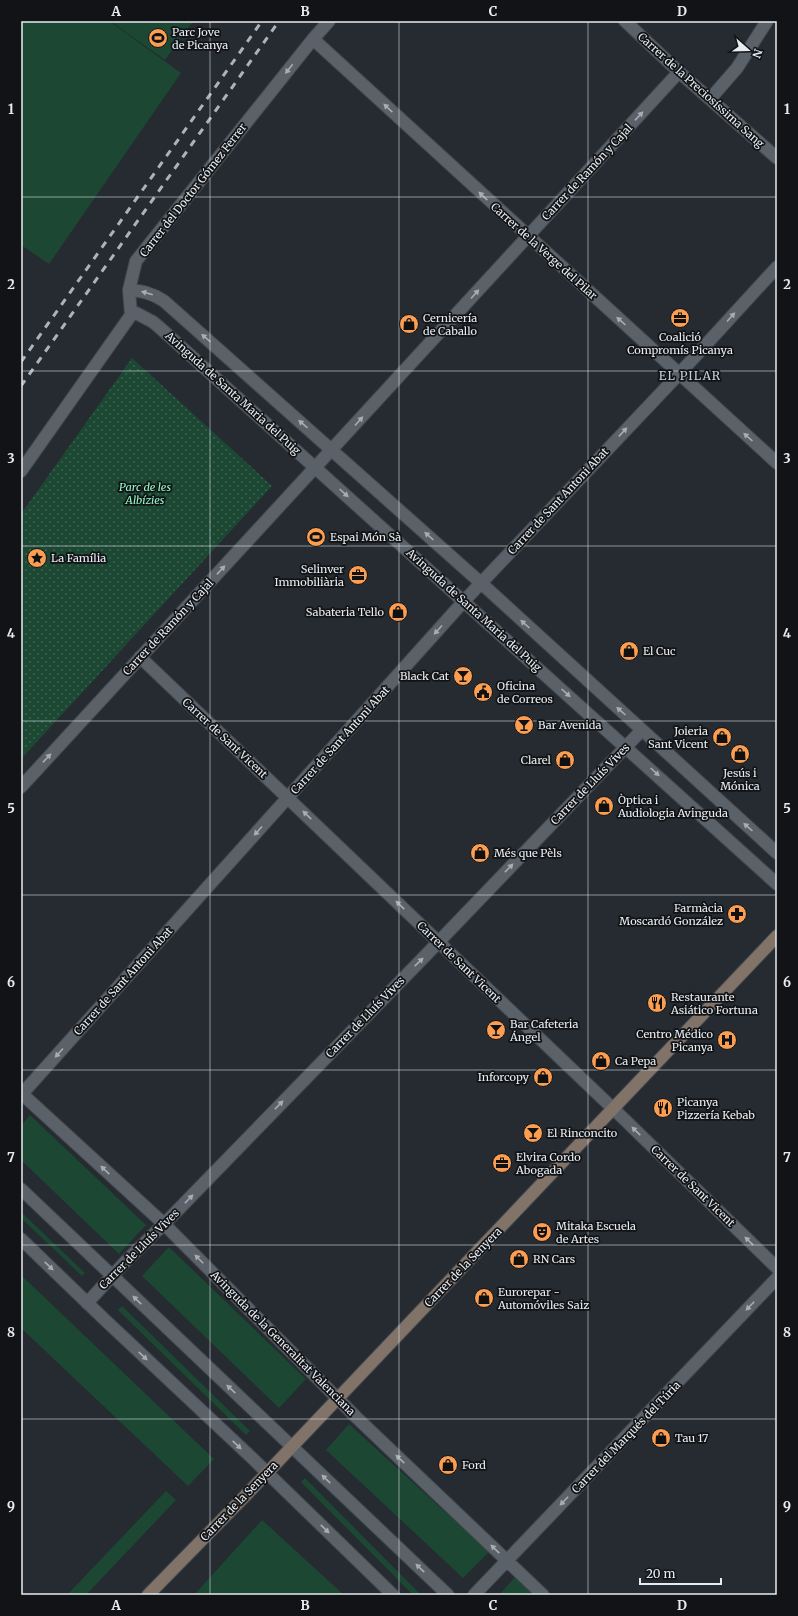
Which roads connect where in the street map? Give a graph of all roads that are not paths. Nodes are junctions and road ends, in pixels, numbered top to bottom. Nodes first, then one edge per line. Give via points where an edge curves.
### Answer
1 (329, 21) edge
2 (625, 21) edge
3 (767, 21) edge
4 (313, 39) junction
5 (679, 72) junction
6 (710, 99) junction
7 (777, 158) edge
8 (528, 236) junction
9 (777, 267) edge
10 (129, 290) junction
11 (131, 315) junction
12 (679, 374) junction
13 (333, 450) junction
14 (777, 463) edge
15 (315, 467) junction
16 (21, 471) edge
17 (481, 583) junction
18 (464, 601) junction
19 (140, 657) junction
20 (642, 730) junction
21 (626, 746) junction
22 (21, 787) edge
23 (289, 798) junction
24 (777, 853) edge
25 (777, 884) edge
26 (777, 936) edge
27 (438, 942) junction
28 (21, 1094) edge
29 (614, 1109) junction
30 (21, 1189) edge
31 (164, 1224) junction
32 (21, 1239) edge
33 (777, 1268) edge
34 (112, 1276) junction
35 (777, 1278) edge
36 (87, 1303) junction
37 (338, 1399) junction
38 (291, 1446) junction
39 (267, 1472) junction
40 (507, 1561) junction
41 (148, 1595) edge
42 (393, 1595) edge
43 (448, 1595) edge
44 (474, 1595) edge
45 (543, 1595) edge

1 - 4 street, Carrer del Doctor Gómez Ferrer
2 - 5 street, Carrer de la Preciosíssima Sang
3 - 6 street via 737,68
8 -> 4 street, Carrer de la Verge del Pilar
4 -> 10 street, Carrer del Doctor Gómez Ferrer via 136,261
5 - 6 street, Carrer de la Preciosíssima Sang
8 -> 5 street, Carrer de Ramón y Cajal
6 - 7 street, Carrer de la Preciosíssima Sang
12 -> 8 street, Carrer de la Verge del Pilar
13 -> 8 street, Carrer de Ramón y Cajal
12 -> 9 street, Carrer de Sant Antoni Abat
10 - 11 street, Carrer del Doctor Gómez Ferrer
13 -> 10 street, Avinguda de Santa Maria del Puig via 164,300 143,291
11 - 15 street, Avinguda de Santa Maria del Puig via 136,313 153,322
11 - 16 street
14 -> 12 street, Carrer de la Verge del Pilar
17 -> 12 street, Carrer de Sant Antoni Abat
13 - 15 street, Carrer de Ramón y Cajal
17 -> 13 street, Avinguda de Santa Maria del Puig
15 -> 18 street, Avinguda de Santa Maria del Puig
19 -> 15 street, Carrer de Ramón y Cajal
17 - 18 street, Carrer de Sant Antoni Abat
20 -> 17 street, Avinguda de Santa Maria del Puig
18 -> 21 street, Avinguda de Santa Maria del Puig
18 -> 23 street, Carrer de Sant Antoni Abat
22 -> 19 street, Carrer de Ramón y Cajal
19 - 23 street, Carrer de Sant Vicent
20 - 21 street, Carrer de Lluís Vives
24 -> 20 street, Avinguda de Santa Maria del Puig
21 -> 25 street, Avinguda de Santa Maria del Puig
27 -> 21 street, Carrer de Lluís Vives
27 -> 23 street, Carrer de Sant Vicent
23 -> 28 street, Carrer de Sant Antoni Abat
26 - 29 street, Carrer de la Senyera
27 - 29 street, Carrer de Sant Vicent
31 -> 27 street, Carrer de Lluís Vives
31 -> 28 street, Avinguda de la Generalitat Valenciana
33 -> 29 street, Carrer de Sant Vicent
29 - 37 street, Carrer de la Senyera
30 - 34 street
31 - 34 street, Carrer de Lluís Vives
37 -> 31 street, Avinguda de la Generalitat Valenciana
32 -> 36 street
34 - 36 street, Carrer de Lluís Vives
38 -> 34 street
35 -> 40 street, Carrer del Marqués del Túria
36 -> 39 street
37 - 38 street, Carrer de la Senyera
40 -> 37 street, Avinguda de la Generalitat Valenciana
38 - 39 street, Carrer de la Senyera
43 -> 38 street
39 - 41 street, Carrer de la Senyera
39 -> 42 street
40 - 44 street, Carrer del Marqués del Túria
40 - 45 street, Avinguda de la Generalitat Valenciana

